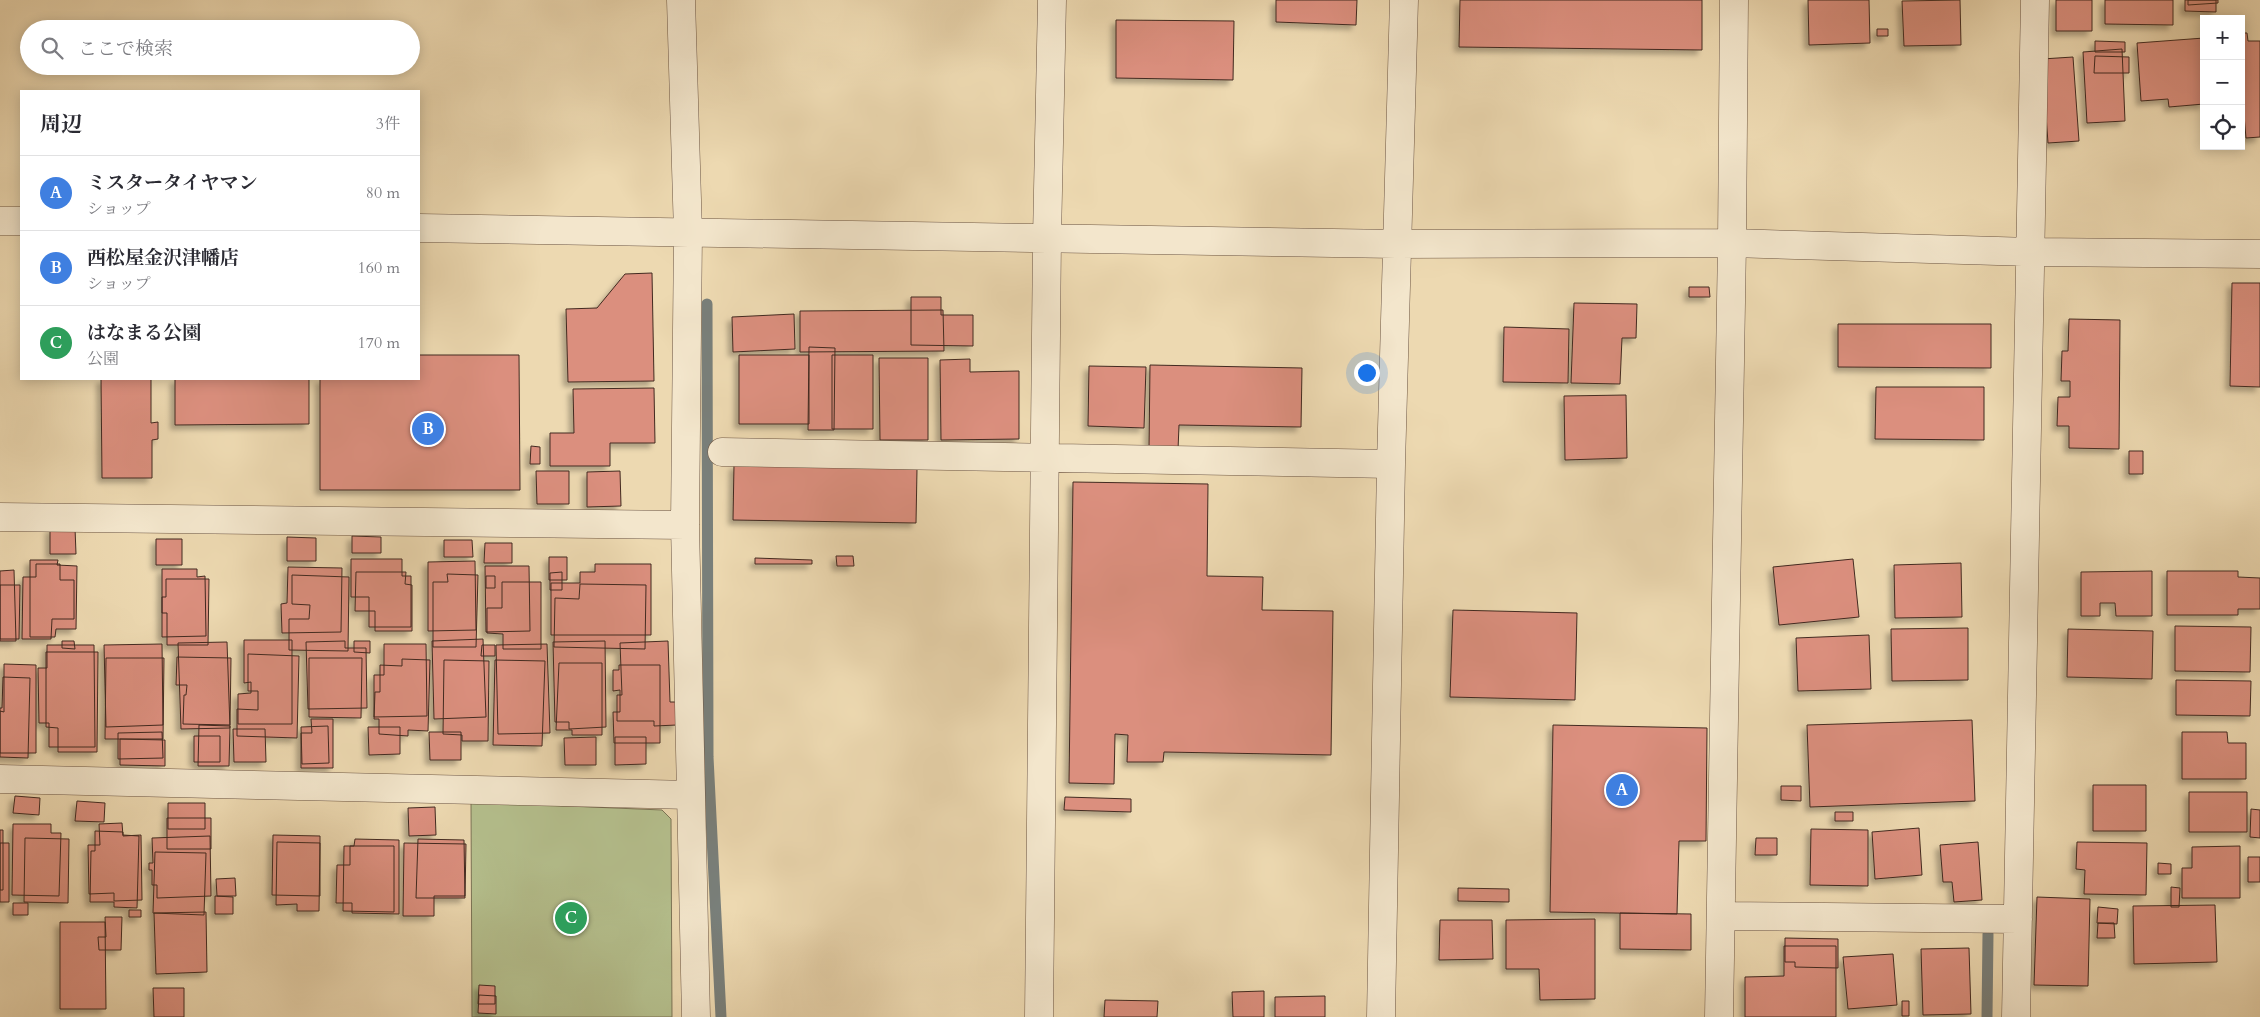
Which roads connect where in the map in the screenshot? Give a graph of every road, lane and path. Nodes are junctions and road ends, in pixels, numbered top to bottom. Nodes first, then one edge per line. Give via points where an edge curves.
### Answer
1 (681, 0) edge
2 (1052, 0) edge
3 (1404, 0) edge
4 (1734, 0) edge
5 (2035, 0) edge
6 (0, 221) edge
7 (20, 221) edge
8 (420, 228) edge
9 (688, 233) junction
10 (1046, 238) junction
11 (1732, 243) junction
12 (1396, 244) junction
13 (2031, 252) junction
14 (2260, 254) edge
15 (722, 452) dead end
16 (1044, 458) junction
17 (1391, 464) junction
18 (0, 517) edge
19 (685, 525) junction
20 (0, 779) edge
21 (691, 795) junction
22 (1721, 916) junction
23 (2018, 919) junction
24 (696, 1017) edge
25 (1039, 1017) edge
26 (1381, 1017) edge
27 (1719, 1017) edge
28 (2016, 1017) edge

1 - 9 street
2 - 10 street
3 - 12 street
4 - 11 street
5 - 13 street
6 - 7 street
8 - 9 street
9 - 10 street
9 - 19 street
10 - 12 street
10 - 16 street
11 - 12 street
11 - 13 street
11 - 22 street
12 - 17 street
13 - 14 street
13 - 23 street
15 - 16 street
16 - 17 street
16 - 25 street
17 - 26 street
18 - 19 street
19 - 21 street
20 - 21 street
21 - 24 street
22 - 23 street
22 - 27 street
23 - 28 street

